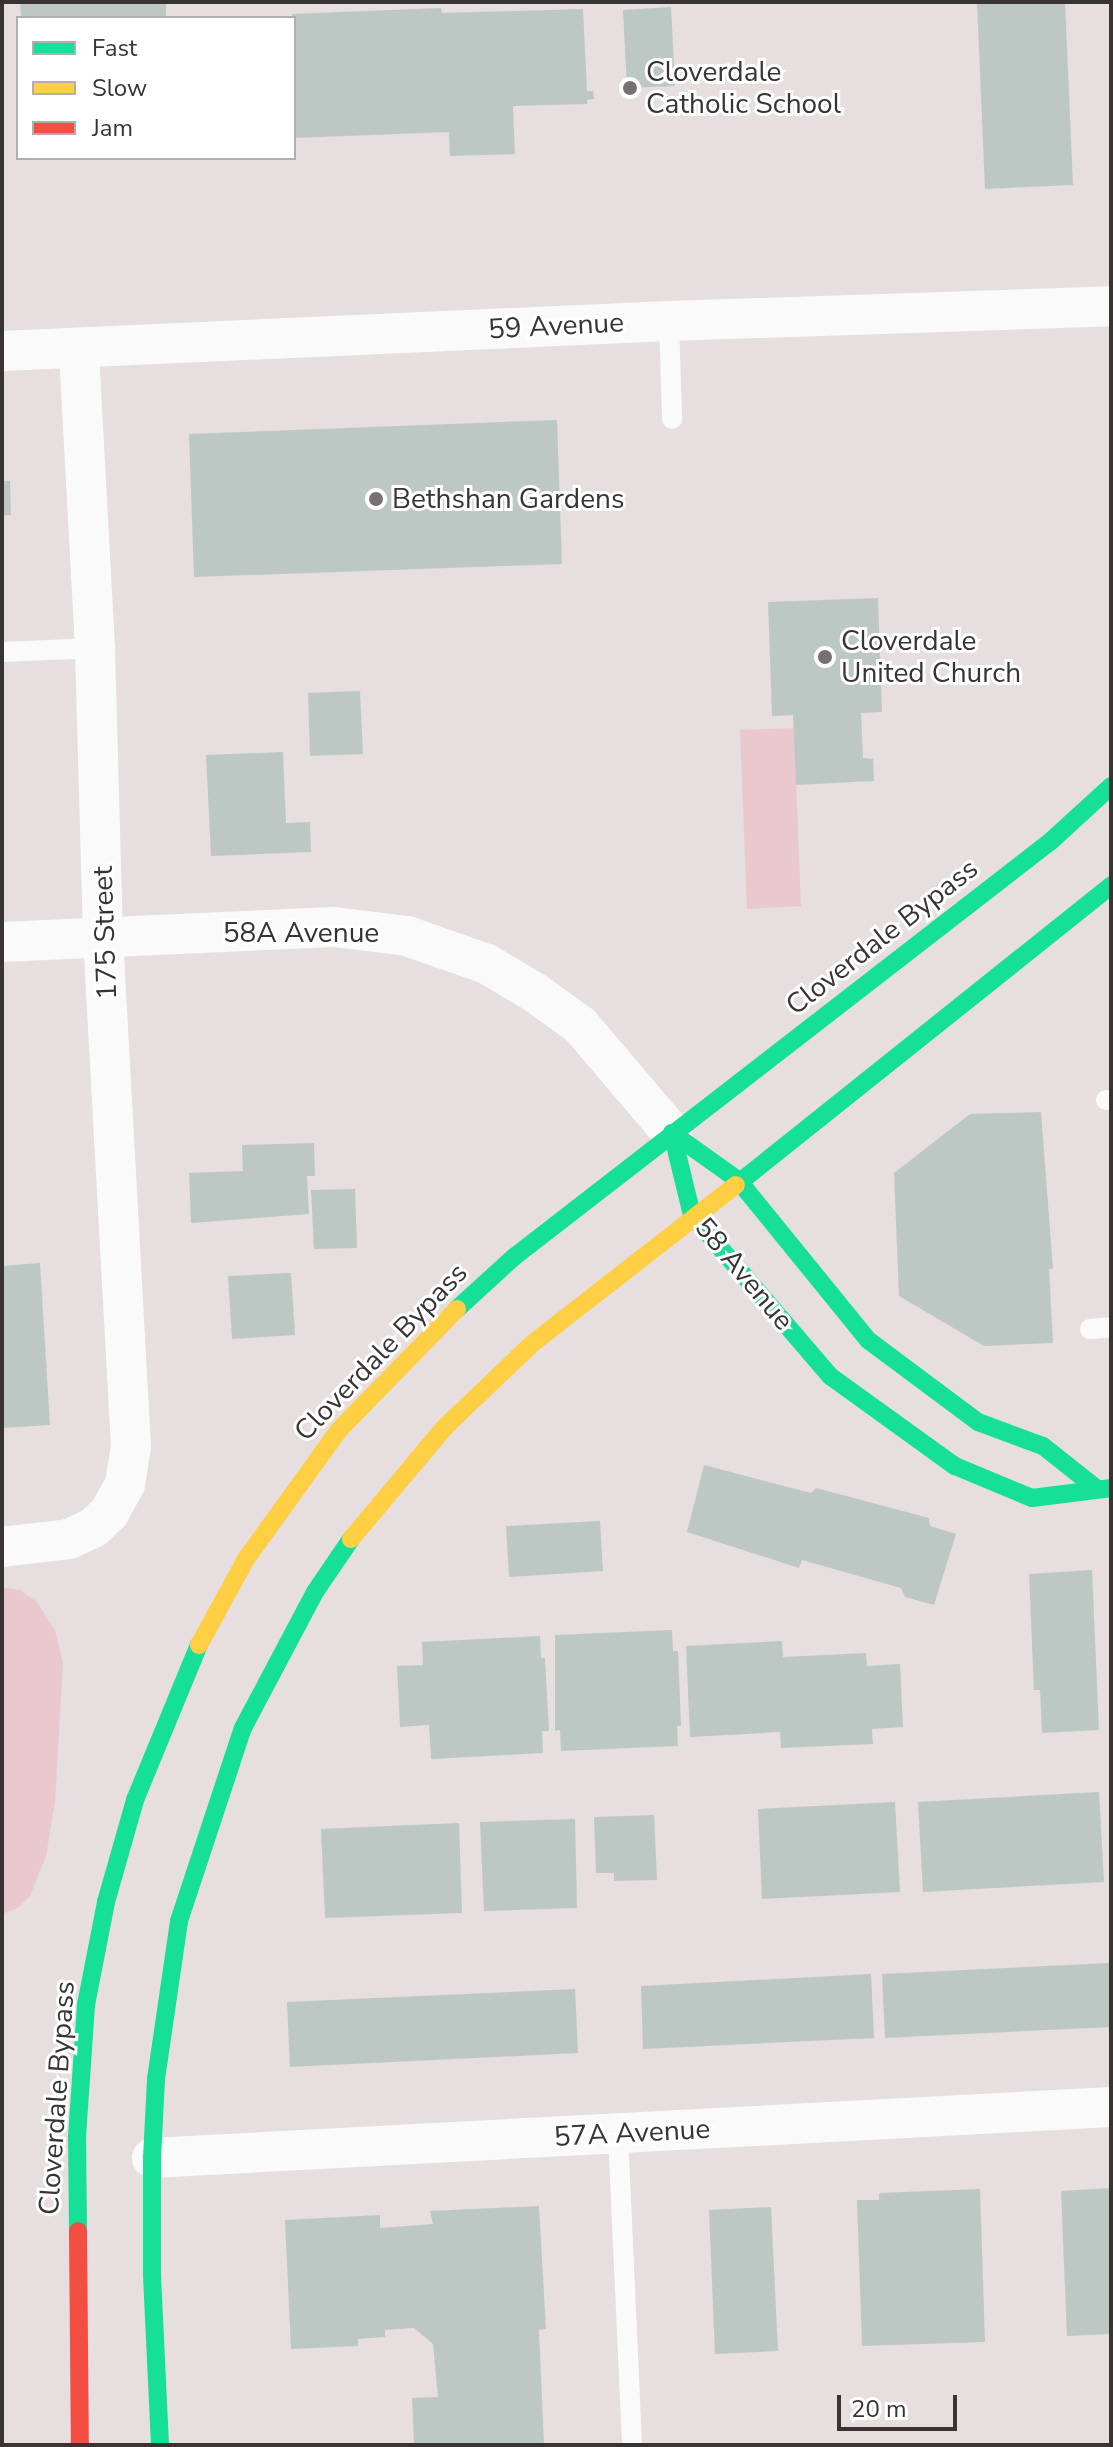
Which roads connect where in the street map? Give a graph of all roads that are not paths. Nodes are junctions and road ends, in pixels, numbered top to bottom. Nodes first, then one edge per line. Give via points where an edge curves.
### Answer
1 (1111, 306) edge
2 (669, 321) junction
3 (79, 348) junction
4 (2, 351) edge
5 (672, 419) dead end
6 (95, 648) junction
7 (2, 652) edge
8 (1111, 786) edge
9 (1111, 886) edge
10 (103, 937) junction
11 (2, 942) edge
12 (672, 1133) junction
13 (738, 1180) junction
14 (692, 1215) junction
15 (1103, 1488) edge
16 (2, 1547) edge
17 (1111, 2107) edge
18 (618, 2134) junction
19 (152, 2158) junction
20 (80, 2445) edge
21 (160, 2445) edge
22 (632, 2445) edge

1 - 2 street, 59 Avenue
2 - 3 street, 59 Avenue
2 - 5 lane
3 - 4 street, 59 Avenue
3 - 6 street, 175 Street
6 - 7 lane
6 - 10 street, 175 Street
8 - 12 main road, Cloverdale Bypass via 1039,851
9 - 13 main road
10 - 11 street, 58A Avenue
10 - 12 street, 58A Avenue via 334,927 407,936 487,964 580,1025
10 - 16 street, 175 Street via 131,1447 125,1484 109,1513 93,1528 69,1539
12 - 13 main road, 58 Avenue
12 - 14 main road, 58 Avenue
12 - 20 main road, Cloverdale Bypass via 514,1257 436,1328 339,1430 246,1559 168,1713 119,1851 86,2005 77,2137
13 - 14 main road
13 - 15 main road, 58 Avenue via 868,1340 978,1422 1043,1446
14 - 15 main road, 58 Avenue via 830,1376 955,1466 1032,1498
14 - 19 main road via 533,1343 445,1427 348,1543 315,1592 243,1728 179,1921 165,2003
17 - 18 street, 57A Avenue
18 - 19 street, 57A Avenue
18 - 22 lane
19 - 21 main road

